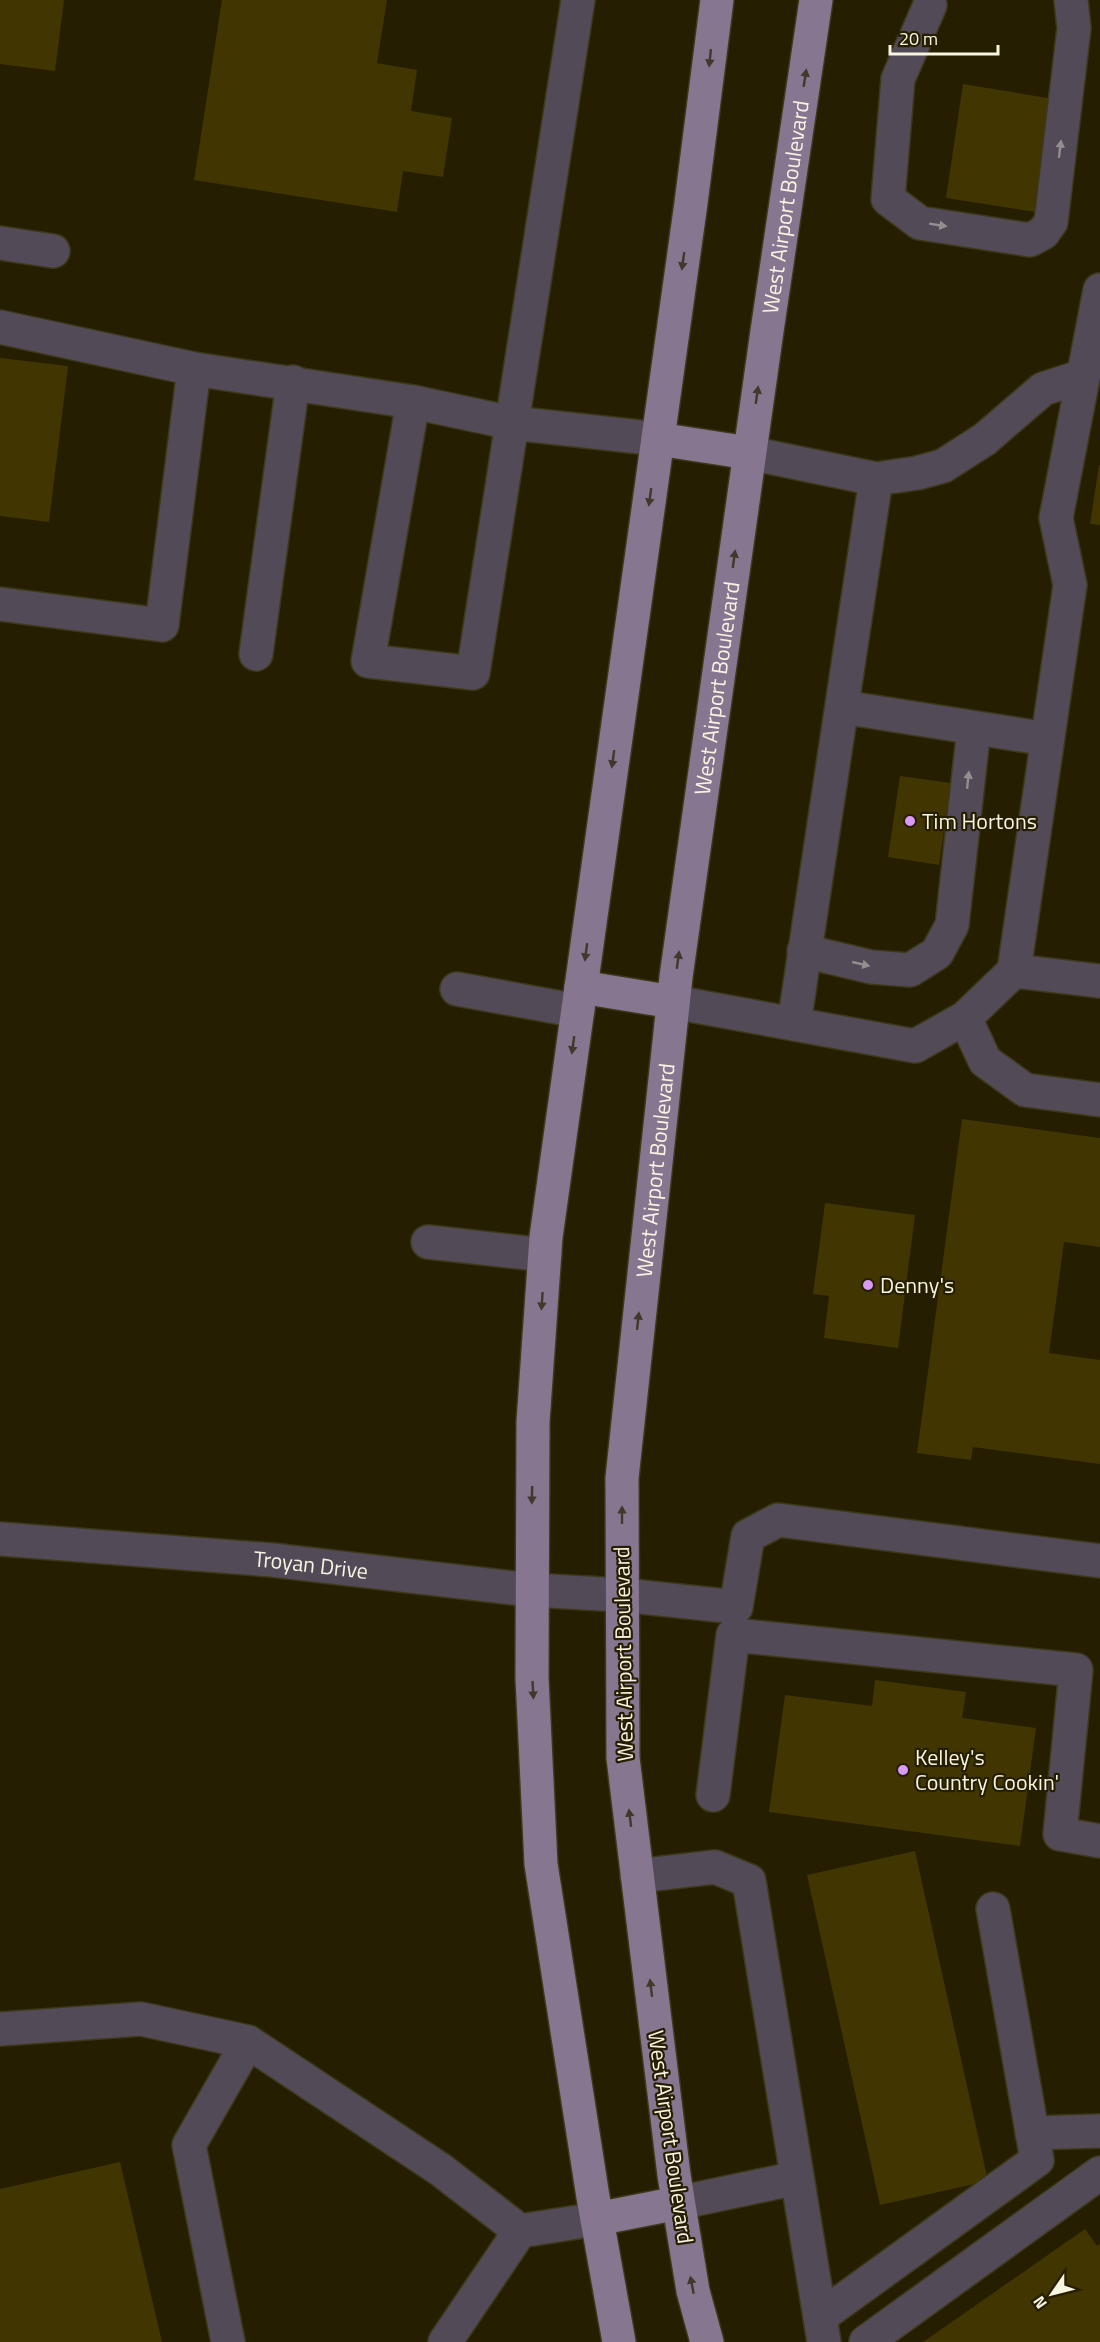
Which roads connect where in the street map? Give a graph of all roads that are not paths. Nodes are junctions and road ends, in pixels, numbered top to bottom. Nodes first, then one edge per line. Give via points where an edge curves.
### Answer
1 (578, 0) edge
2 (717, 0) edge
3 (816, 0) edge
4 (1071, 0) edge
5 (930, 2) edge
6 (0, 243) edge
7 (53, 251) dead end
8 (1100, 290) edge
9 (0, 327) edge
10 (1096, 340) edge
11 (194, 369) junction
12 (1083, 376) junction
13 (293, 382) junction
14 (413, 402) junction
15 (512, 423) junction
16 (658, 439) junction
17 (749, 453) junction
18 (876, 479) junction
19 (0, 604) edge
20 (256, 654) dead end
21 (842, 707) junction
22 (974, 728) junction
23 (1047, 739) junction
24 (804, 951) junction
25 (1014, 971) junction
26 (1100, 981) edge
27 (458, 989) dead end
28 (580, 999) junction
29 (673, 1002) junction
30 (965, 1018) junction
31 (794, 1024) junction
32 (1100, 1100) edge
33 (428, 1242) dead end
34 (545, 1255) junction
35 (0, 1539) edge
36 (1100, 1561) edge
37 (531, 1590) junction
38 (622, 1595) junction
39 (734, 1621) junction
40 (713, 1795) dead end
41 (1100, 1841) edge
42 (637, 1876) junction
43 (993, 1909) dead end
44 (0, 2029) edge
45 (248, 2042) junction
46 (1100, 2131) edge
47 (1032, 2133) junction
48 (798, 2178) junction
49 (1096, 2184) edge
50 (678, 2203) junction
51 (597, 2219) junction
52 (520, 2231) junction
53 (822, 2329) edge
54 (228, 2342) edge
55 (445, 2342) edge
56 (619, 2342) edge
57 (706, 2342) edge
58 (866, 2342) edge

1 - 15 street
2 -> 16 main road
17 -> 3 main road, West Airport Boulevard
5 -> 4 street via 898,79 888,199 920,223 1030,240 1043,233 1051,222 1074,28
6 - 7 street
8 - 10 street
9 - 11 street
10 - 12 street
11 - 13 street
11 - 19 street via 162,625
12 - 18 street via 1043,389 985,439 943,466
12 - 23 street via 1056,518 1070,585
13 - 14 street
13 - 20 street
14 - 15 street
14 - 15 street via 368,661 473,673
15 - 16 street
16 - 17 main road
16 -> 28 main road
17 - 18 street
29 -> 17 main road, West Airport Boulevard
18 - 21 street
21 - 22 street
21 - 24 street
22 - 23 street
24 -> 22 street via 871,967 910,970 937,953 952,925
23 - 25 street
24 - 31 street
25 - 26 street
25 - 30 street
27 - 28 street
28 - 29 main road
28 -> 34 main road
29 - 31 street
38 -> 29 main road, West Airport Boulevard via 621,1478
30 - 31 street via 915,1046
30 - 32 street via 985,1061 1025,1090
33 - 34 street
34 -> 37 main road via 533,1422
35 - 37 street, Troyan Drive via 272,1560
36 - 39 street via 778,1520 748,1536
37 - 38 street, Troyan Drive
37 -> 51 main road via 541,1864
38 - 39 street, Troyan Drive
42 -> 38 main road, West Airport Boulevard via 623,1758
39 - 40 street
39 - 41 street, Troyan Drive via 1076,1670 1060,1834
42 - 48 street via 715,1867 749,1881
50 -> 42 main road, West Airport Boulevard
43 - 47 street
44 - 45 street via 141,2019
45 - 52 street via 441,2170
45 - 54 street via 189,2145
46 - 47 street
47 - 53 street via 1037,2160
48 - 50 street
48 - 53 street
49 - 58 street
50 - 51 main road
57 -> 50 main road, West Airport Boulevard
51 - 52 street
51 - 56 main road
52 - 55 street

